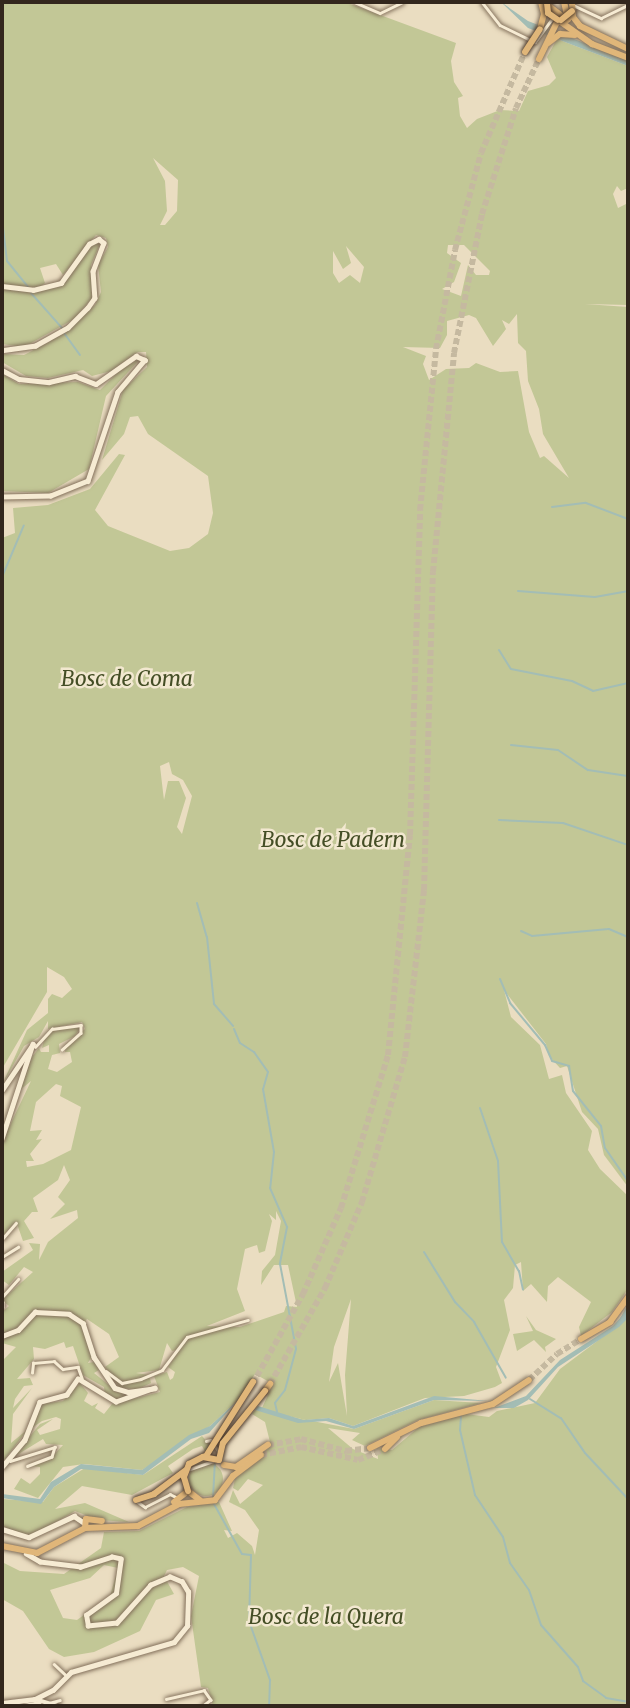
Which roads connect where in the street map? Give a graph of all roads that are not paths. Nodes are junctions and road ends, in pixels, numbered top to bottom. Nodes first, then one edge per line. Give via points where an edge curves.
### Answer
1 (354, 2) edge
2 (403, 2) edge
3 (482, 2) edge
4 (564, 2) edge
5 (628, 5) edge
6 (556, 8) edge
7 (540, 29) junction
8 (582, 38) junction
9 (546, 44) junction
10 (525, 52) tunnel mouth
11 (625, 52) edge
12 (541, 55) tunnel mouth
13 (2, 286) edge
14 (2, 351) edge
15 (2, 370) edge
16 (2, 497) edge
17 (35, 1047) junction
18 (62, 1051) dead end
19 (2, 1090) edge
20 (2, 1139) edge
21 (16, 1223) dead end
22 (2, 1239) edge
23 (18, 1247) dead end
24 (2, 1257) edge
25 (18, 1279) dead end
26 (628, 1297) edge
27 (2, 1302) edge
28 (248, 1320) dead end
29 (2, 1336) edge
30 (581, 1339) tunnel mouth
31 (103, 1370) junction
32 (32, 1373) dead end
33 (82, 1378) junction
34 (255, 1379) tunnel mouth
35 (529, 1380) tunnel mouth
36 (267, 1387) tunnel mouth
37 (407, 1429) junction
38 (206, 1441) dead end
39 (268, 1445) tunnel mouth
40 (370, 1448) tunnel mouth
41 (385, 1449) tunnel mouth
42 (261, 1455) tunnel mouth
43 (205, 1456) junction
44 (222, 1462) junction
45 (3, 1466) edge
46 (28, 1466) dead end
47 (186, 1470) junction
48 (171, 1482) junction
49 (229, 1484) junction
50 (186, 1488) junction
51 (136, 1500) dead end
52 (181, 1500) junction
53 (202, 1501) junction
54 (87, 1525) junction
55 (2, 1529) edge
56 (2, 1545) edge
57 (40, 1551) junction
58 (26, 1554) junction
59 (41, 1562) junction
60 (54, 1664) dead end
61 (67, 1676) junction
62 (166, 1699) dead end
63 (37, 1700) junction
64 (60, 1700) dead end
65 (2, 1703) edge
66 (47, 1704) junction
67 (18, 1706) edge
68 (58, 1706) edge
69 (203, 1706) edge

1 - 2 street via 380,13
3 - 6 street via 508,30 535,41 542,37
4 - 6 highway
5 - 6 street via 601,18
6 - 7 highway, bridge
6 - 7 highway, bridge via 544,13
6 - 8 highway
6 - 9 highway
6 - 11 highway
6 - 11 highway via 569,22
7 - 10 highway, bridge
8 - 9 highway via 560,34
8 - 11 highway
9 - 12 highway
13 - 14 main road via 30,290 61,283 89,244 103,242 103,254 93,271 94,302 63,330 32,347
15 - 16 main road via 19,379 50,382 75,376 96,384 136,356 144,357 144,364 118,393 88,481 51,496
17 - 18 street via 52,1029 82,1026 81,1033
17 - 19 main road via 26,1048
17 - 20 main road
21 - 22 street
23 - 24 street
25 - 27 street
26 - 30 highway via 610,1322
28 - 31 street via 187,1337 162,1370 141,1380 122,1383
29 - 31 main road via 18,1330 35,1312 69,1314 83,1323
31 - 33 main road via 119,1391 152,1385 155,1390 116,1402 93,1391
32 - 33 street via 33,1363 54,1361 64,1369 78,1367
33 - 45 main road via 67,1395 40,1402 25,1440
34 - 43 highway, bridge
35 - 37 highway via 486,1406
36 - 44 highway, bridge via 223,1443
37 - 40 highway
37 - 41 highway
38 - 52 street, bridge via 213,1442 219,1458 196,1466 138,1501 145,1507 171,1493
39 - 44 highway via 236,1467
42 - 49 highway
43 - 44 highway, bridge
43 - 47 highway, bridge
44 - 49 highway
45 - 46 street via 54,1446 56,1452 49,1458
47 - 48 highway, bridge
47 - 50 highway, bridge
48 - 50 highway, bridge
48 - 51 highway, bridge
49 - 53 highway via 222,1500
50 - 52 highway, bridge
50 - 53 highway
52 - 53 highway
52 - 54 highway via 135,1523
54 - 55 main road via 74,1513 53,1529 23,1537
54 - 57 highway
56 - 57 highway
56 - 58 highway
57 - 58 highway
57 - 59 main road
58 - 59 main road
59 - 61 main road via 83,1567 112,1557 121,1559 114,1597 84,1617 90,1627 106,1628 124,1619 147,1589 163,1578 182,1582 188,1591 187,1626 177,1641
60 - 61 street
61 - 63 main road
62 - 69 street via 204,1690 210,1703
63 - 65 main road
63 - 66 street
63 - 67 street
64 - 66 street
66 - 68 street

